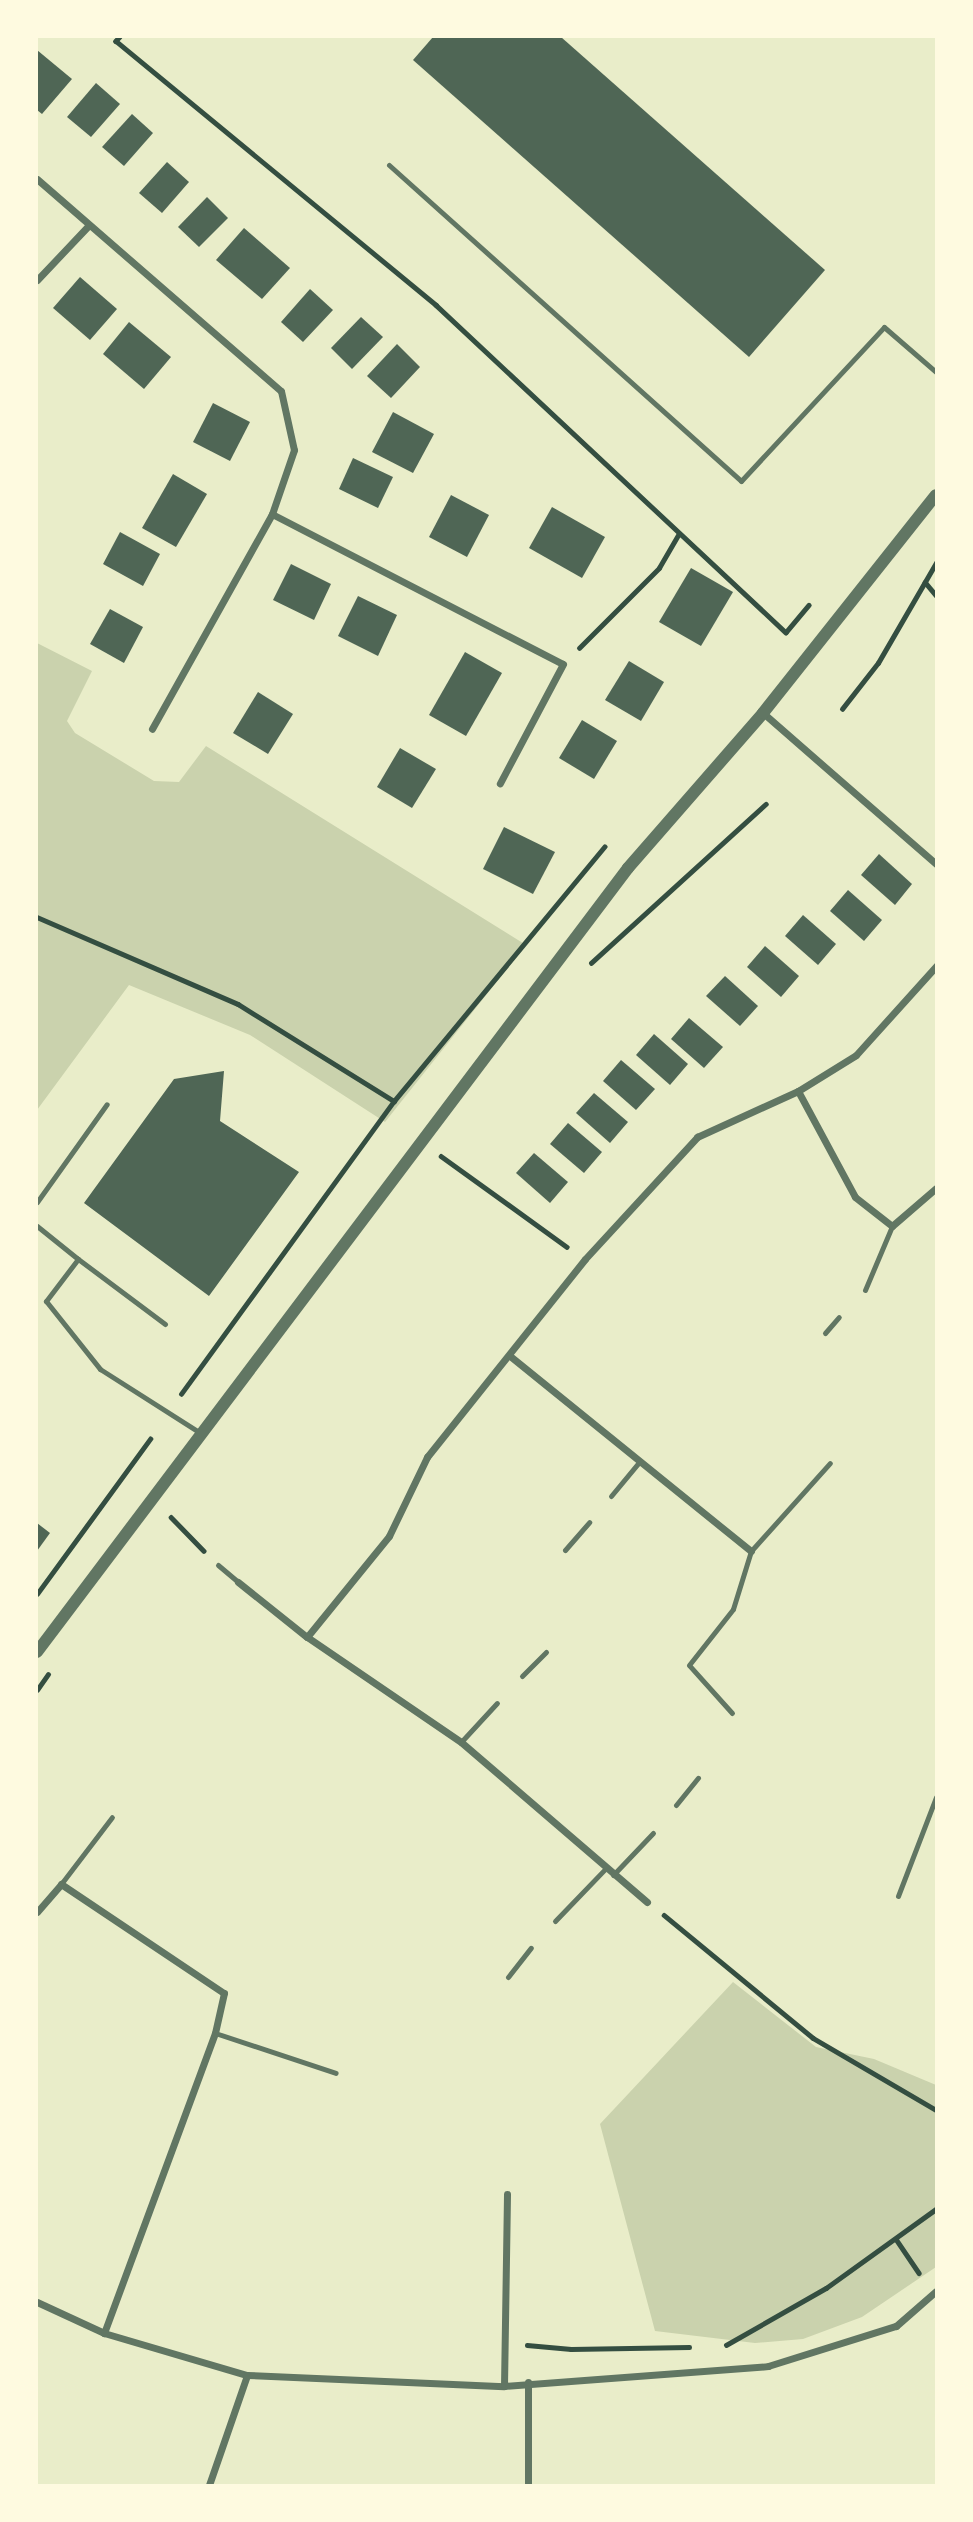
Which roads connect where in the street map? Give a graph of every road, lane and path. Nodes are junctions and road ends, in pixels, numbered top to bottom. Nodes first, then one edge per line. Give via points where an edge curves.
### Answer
1 (120, 37) edge
2 (390, 165) dead end
3 (37, 179) edge
4 (88, 226) junction
5 (37, 280) edge
6 (936, 372) edge
7 (936, 495) edge
8 (272, 514) junction
9 (679, 534) junction
10 (936, 563) edge
11 (925, 582) junction
12 (936, 595) edge
13 (809, 605) dead end
14 (564, 664) junction
15 (842, 709) dead end
16 (763, 713) junction
17 (152, 729) dead end
18 (500, 783) dead end
19 (766, 804) dead end
20 (604, 847) dead end
21 (936, 864) edge
22 (662, 897) dead end
23 (37, 917) edge
24 (936, 966) edge
25 (798, 1091) junction
26 (394, 1101) junction
27 (107, 1104) dead end
28 (437, 1153) dead end
29 (936, 1188) edge
30 (37, 1202) edge
31 (37, 1226) edge
32 (892, 1226) junction
33 (78, 1259) junction
34 (585, 1259) junction
35 (865, 1290) dead end
36 (839, 1317) dead end
37 (165, 1324) dead end
38 (825, 1333) dead end
39 (510, 1356) junction
40 (181, 1395) dead end
41 (199, 1432) junction
42 (150, 1439) dead end
43 (639, 1461) junction
44 (830, 1463) dead end
45 (611, 1496) dead end
46 (165, 1511) dead end
47 (589, 1522) dead end
48 (565, 1550) dead end
49 (751, 1551) junction
50 (218, 1565) joint
51 (238, 1582) joint
52 (37, 1594) edge
53 (307, 1637) junction
54 (37, 1652) edge
55 (546, 1652) dead end
56 (522, 1676) dead end
57 (498, 1703) dead end
58 (732, 1713) dead end
59 (461, 1742) junction
60 (698, 1778) dead end
61 (936, 1797) edge
62 (676, 1805) dead end
63 (112, 1817) dead end
64 (653, 1833) dead end
65 (605, 1869) junction
66 (613, 1875) junction
67 (61, 1884) junction
68 (898, 1896) dead end
69 (647, 1902) joint
70 (37, 1912) edge
71 (555, 1921) dead end
72 (531, 1948) dead end
73 (508, 1977) dead end
74 (215, 2034) junction
75 (337, 2073) dead end
76 (936, 2110) edge
77 (507, 2194) dead end
78 (936, 2209) edge
79 (896, 2239) junction
80 (919, 2273) dead end
81 (936, 2291) edge
82 (37, 2302) edge
83 (104, 2333) junction
84 (505, 2342) junction
85 (699, 2346) dead end
86 (712, 2346) dead end
87 (247, 2375) junction
88 (528, 2382) junction
89 (505, 2386) junction
90 (209, 2485) edge
91 (528, 2485) edge

1 - 9 path via 116,41 436,305
2 - 6 lane via 741,481 884,327
3 - 4 street
4 - 5 street
4 - 8 street via 281,391 294,450
7 - 16 street
8 - 14 street
8 - 17 street
9 - 13 path via 786,632
9 - 14 path via 659,568
10 - 11 path
11 - 12 path
11 - 15 path via 878,663
14 - 18 street
16 - 21 street
16 - 41 street via 628,868
19 - 22 path
20 - 26 path
23 - 26 path via 238,1004
24 - 25 street via 856,1055
25 - 32 street via 855,1197
25 - 34 street via 697,1137
26 - 40 path
27 - 30 lane
28 - 34 path
29 - 32 street
31 - 33 lane
32 - 35 lane
33 - 37 lane
33 - 41 lane via 46,1301 100,1369
34 - 39 street
36 - 38 lane
39 - 43 street
39 - 53 street via 427,1457 389,1536
41 - 54 street
42 - 52 path
43 - 45 lane
43 - 49 street
44 - 49 lane
46 - 50 path
47 - 48 lane
49 - 58 lane via 733,1609 689,1665
50 - 51 lane
51 - 53 street
53 - 59 street
55 - 56 lane
57 - 59 lane
59 - 65 street
60 - 62 lane
61 - 68 lane
63 - 67 lane
64 - 66 lane
65 - 66 street
65 - 71 lane
66 - 69 street
67 - 70 street
67 - 74 street via 224,1993
69 - 76 path via 813,2038
72 - 73 lane
74 - 75 lane
74 - 83 street
77 - 84 street
78 - 79 path
79 - 80 path
79 - 86 path via 826,2288 724,2346
81 - 88 street via 896,2326 768,2365
82 - 83 street
83 - 87 street
84 - 85 path via 571,2349
84 - 89 street
87 - 89 street
87 - 90 street
88 - 89 street
88 - 91 street

